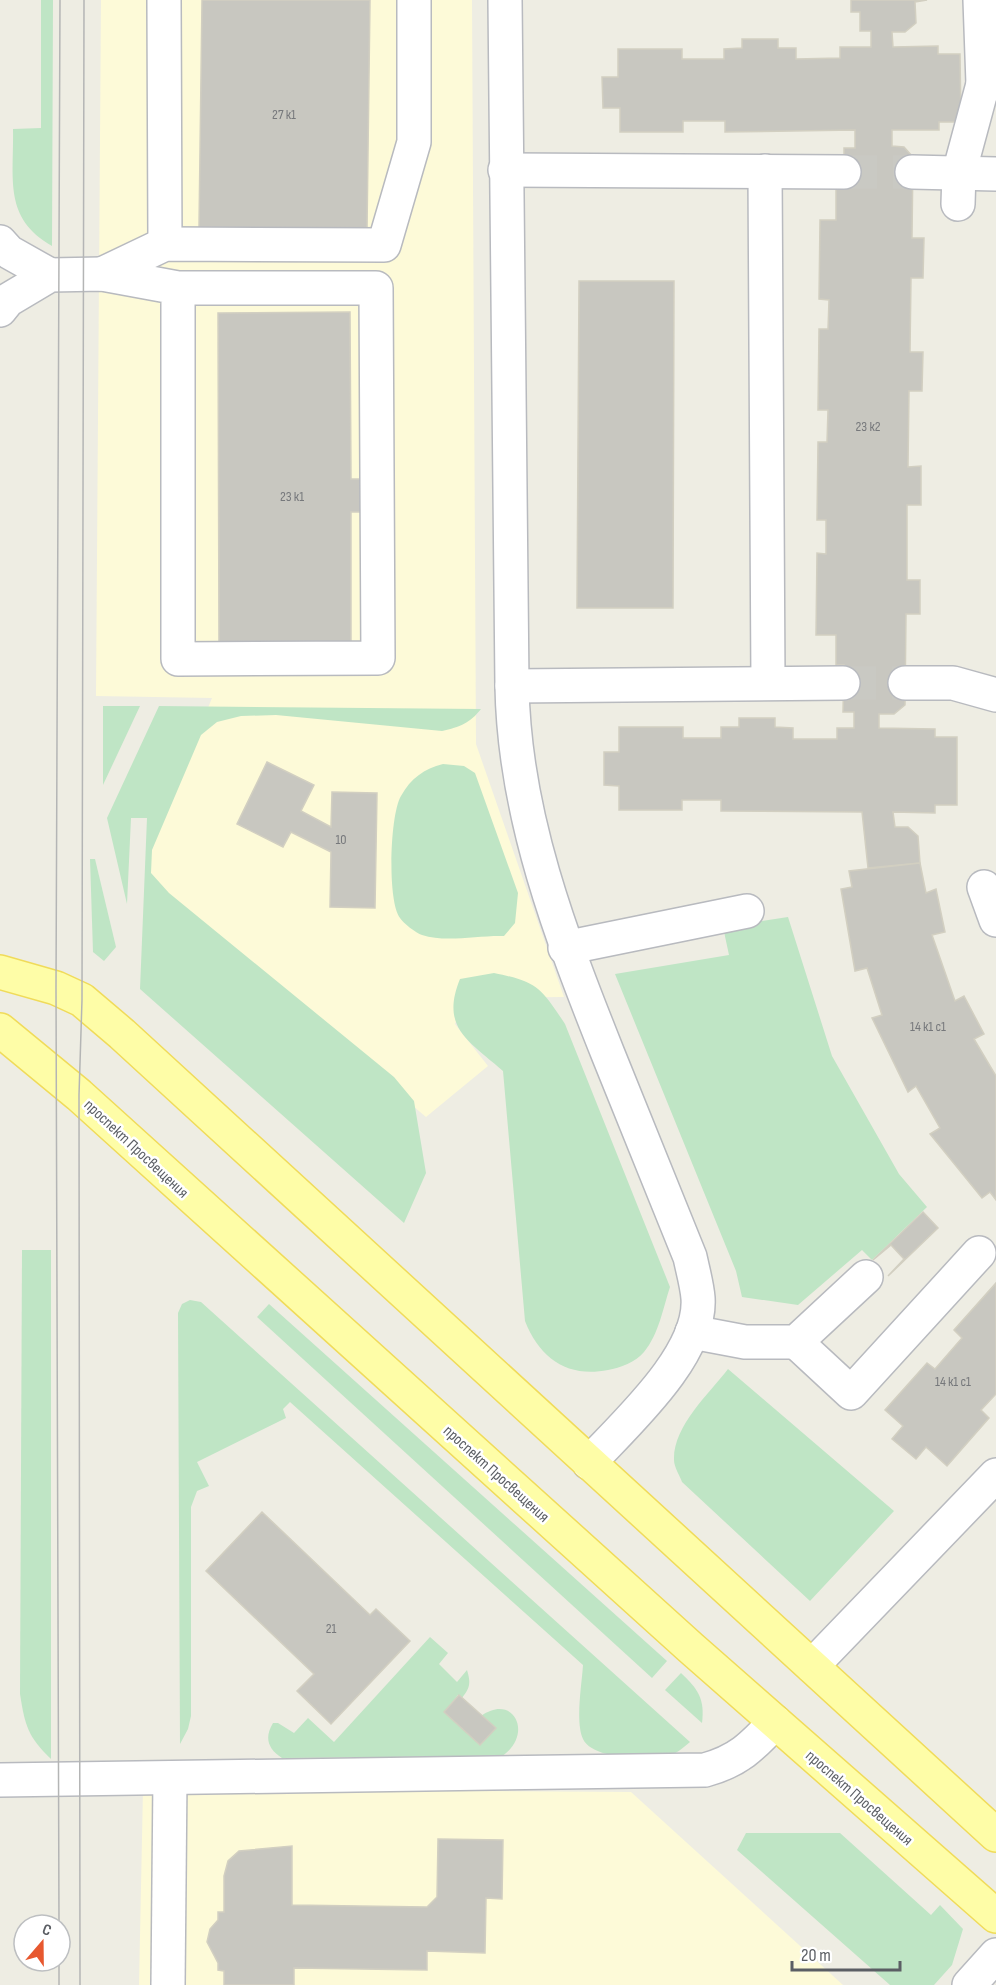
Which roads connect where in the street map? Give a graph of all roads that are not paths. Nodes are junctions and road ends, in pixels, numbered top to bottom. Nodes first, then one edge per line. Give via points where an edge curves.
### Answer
1 (164, 0) edge
2 (414, 0) edge
3 (505, 0) edge
4 (980, 0) edge
5 (989, 84) edge
6 (505, 170) junction
7 (765, 171) junction
8 (844, 172) tunnel mouth
9 (912, 172) tunnel mouth
10 (996, 174) edge
11 (959, 189) junction
12 (0, 242) edge
13 (165, 244) junction
14 (102, 274) junction
15 (50, 275) junction
16 (178, 288) junction
17 (0, 310) edge
18 (768, 682) junction
19 (843, 683) tunnel mouth
20 (905, 683) tunnel mouth
21 (512, 686) junction
22 (996, 695) edge
23 (984, 887) dead end
24 (747, 911) dead end
25 (996, 920) edge
26 (565, 948) junction
27 (0, 972) edge
28 (0, 1029) edge
29 (979, 1253) dead end
30 (866, 1277) dead end
31 (692, 1332) junction
32 (796, 1342) junction
33 (589, 1463) junction
34 (996, 1475) edge
35 (812, 1666) junction
36 (775, 1722) junction
37 (170, 1778) junction
38 (0, 1780) edge
39 (996, 1835) edge
40 (996, 1916) edge
41 (996, 1955) edge
42 (168, 1985) edge
43 (969, 1985) edge

1 - 13 street
2 - 13 street via 414,142 384,246
3 - 6 street
4 - 5 street
5 - 11 street
6 - 7 street
6 - 21 street
7 - 8 street
7 - 18 street
9 - 11 street
10 - 11 street
12 - 15 street via 9,252
13 - 14 street
14 - 15 street
14 - 16 street
15 - 17 street via 8,300
16 - 16 street via 177,659 378,658 376,288
18 - 19 street
18 - 21 street
20 - 22 street via 952,683
21 - 26 street via 515,747 541,872
23 - 25 street
24 - 26 street
26 - 31 street via 690,1257 698,1300
27 - 33 main road via 82,1000
28 - 36 main road, проспект Просвещения via 79,1095
29 - 32 street via 851,1393
30 - 32 street
31 - 32 street via 746,1342
31 - 33 street via 676,1366
33 - 35 main road
34 - 35 street
35 - 39 main road
36 - 37 street via 748,1751 705,1770
36 - 40 main road, проспект Просвещения
37 - 38 street
37 - 42 street
41 - 43 street

